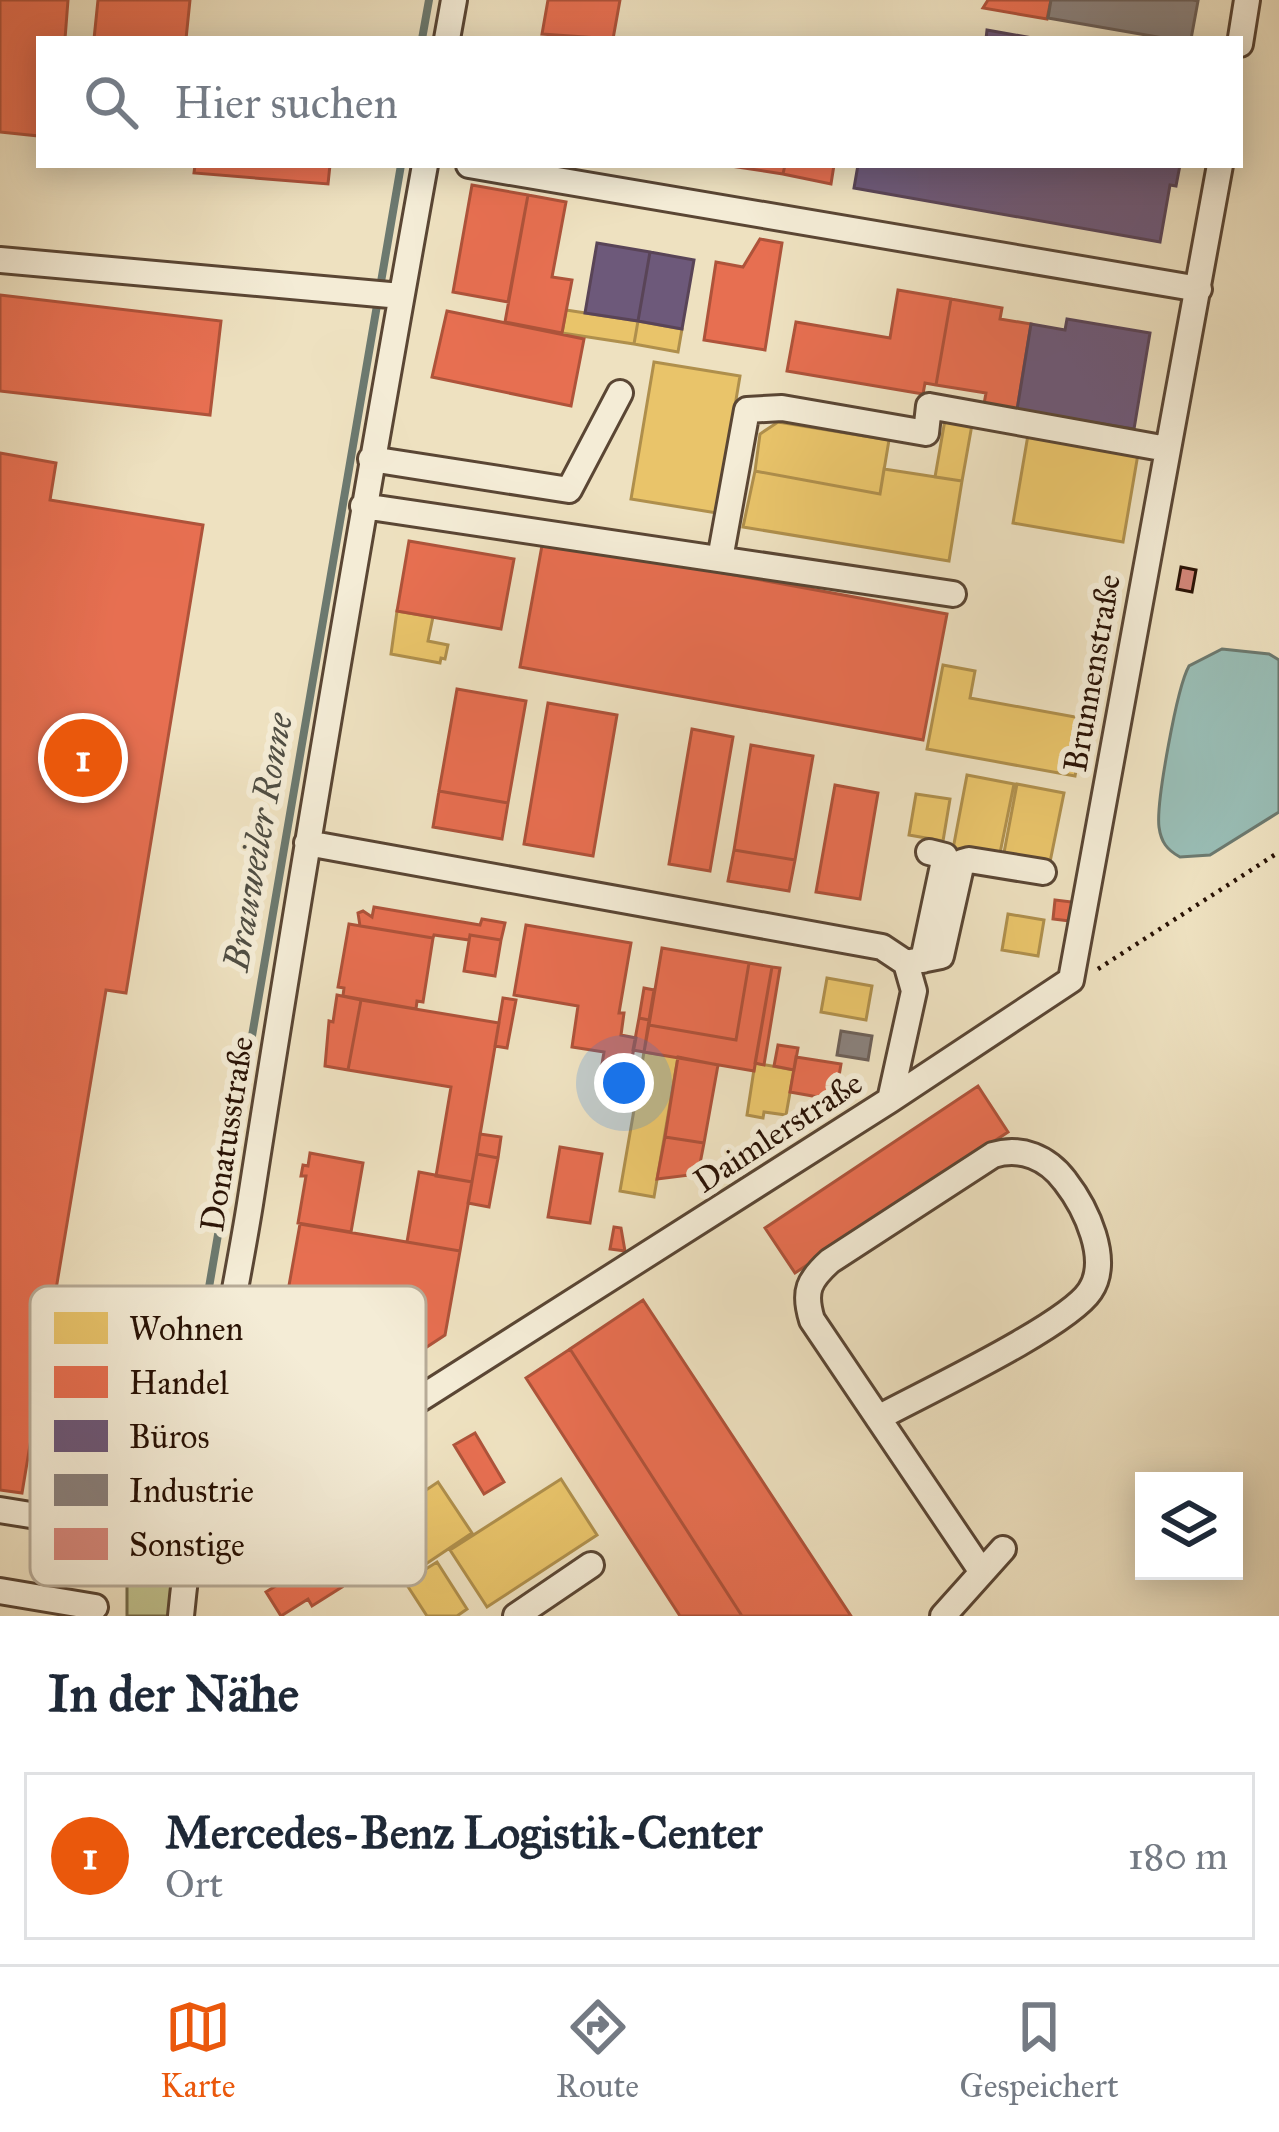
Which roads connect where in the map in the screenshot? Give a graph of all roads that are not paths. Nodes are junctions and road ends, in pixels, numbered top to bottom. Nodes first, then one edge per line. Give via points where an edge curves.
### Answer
1 (454, 0) edge
2 (1247, 0) edge
3 (448, 36) edge
4 (1241, 36) edge
5 (424, 168) edge
6 (487, 168) edge
7 (1219, 168) edge
8 (0, 260) edge
9 (1199, 289) junction
10 (396, 295) junction
11 (620, 393) dead end
12 (1167, 448) junction
13 (371, 459) junction
14 (363, 506) junction
15 (719, 559) junction
16 (953, 594) dead end
17 (307, 844) junction
18 (928, 852) dead end
19 (1042, 872) dead end
20 (915, 961) junction
21 (890, 1100) junction
22 (214, 1286) edge
23 (426, 1395) edge
24 (878, 1418) junction
25 (0, 1510) edge
26 (30, 1514) edge
27 (1003, 1549) dead end
28 (590, 1565) dead end
29 (982, 1572) junction
30 (185, 1586) edge
31 (0, 1591) edge
32 (31, 1606) edge
33 (95, 1607) dead end
34 (182, 1616) edge
35 (516, 1616) edge
36 (944, 1616) edge

1 - 3 street
2 - 4 street
5 - 10 street, Donatusstraße
6 - 9 street
7 - 9 street, Brunnenstraße
8 - 10 street
9 - 12 street, Brunnenstraße
10 - 13 street, Donatusstraße
11 - 13 street via 568,490
12 - 15 street via 929,406 926,433 782,408 748,410
12 - 21 street, Brunnenstraße via 1071,980
13 - 14 street, Donatusstraße
14 - 15 street
14 - 17 street, Donatusstraße
15 - 16 street
17 - 20 street via 882,947
17 - 22 street, Donatusstraße
18 - 20 street, Daimlerstraße via 945,856
19 - 20 street via 962,862 945,946 940,956
20 - 21 street, Daimlerstraße
21 - 23 street, Daimlerstraße
24 - 24 street via 812,1320 812,1277 993,1155 1007,1150 1045,1161 1066,1182 1094,1236 1093,1288 1054,1322
24 - 29 street
25 - 26 street
27 - 29 street
28 - 35 street
29 - 36 street
30 - 34 street, Donatusstraße
31 - 32 street
32 - 33 street

